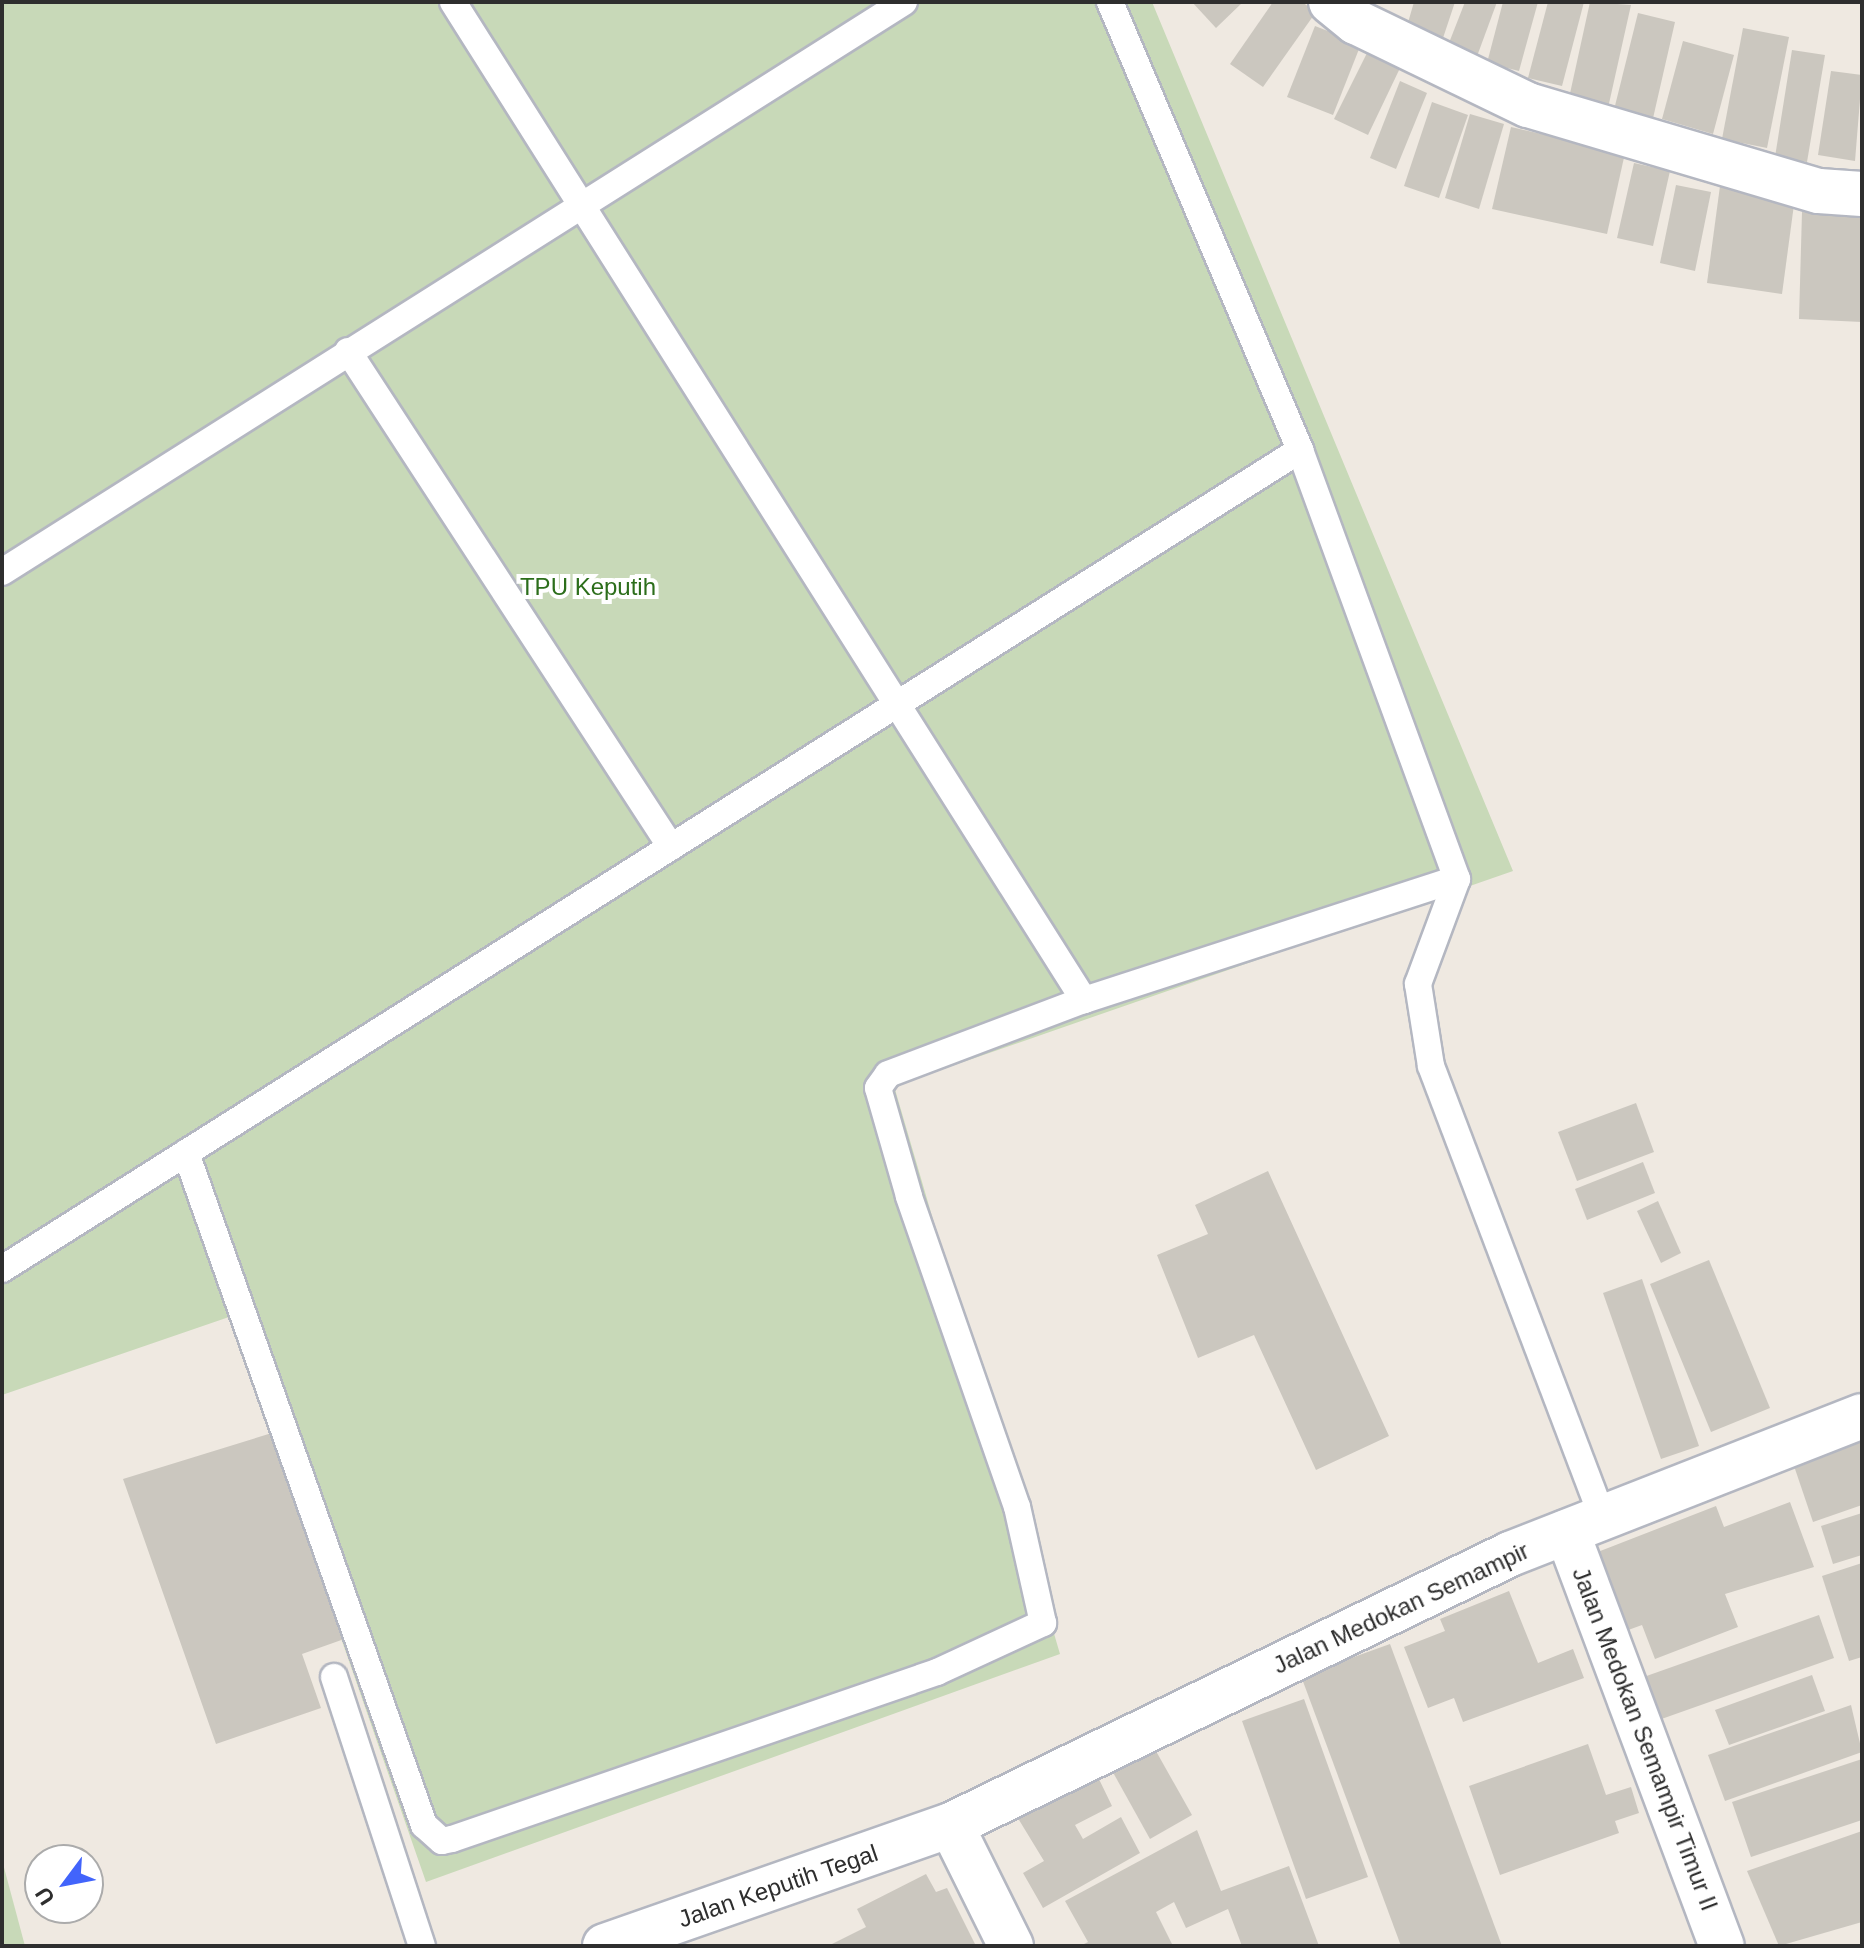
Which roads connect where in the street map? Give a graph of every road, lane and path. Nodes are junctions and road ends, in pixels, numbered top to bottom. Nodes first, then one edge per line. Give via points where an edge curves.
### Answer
1 (453, 2) edge
2 (904, 2) edge
3 (1110, 2) edge
4 (1331, 2) edge
5 (1862, 194) edge
6 (579, 202) junction
7 (348, 351) junction
8 (1300, 450) junction
9 (2, 572) edge
10 (897, 704) junction
11 (671, 847) junction
12 (1457, 879) junction
13 (1084, 1000) junction
14 (186, 1153) junction
15 (2, 1269) edge
16 (1862, 1416) edge
17 (1585, 1525) junction
18 (334, 1677) dead end
19 (951, 1825) junction
20 (422, 1946) edge
21 (605, 1946) edge
22 (1011, 1946) edge
23 (1722, 1946) edge

1 - 6 lane
2 - 6 lane
3 - 8 lane
4 - 5 street via 1356,22 1528,105 1819,191
6 - 7 lane
6 - 10 lane
7 - 9 lane
7 - 11 lane
8 - 10 lane
8 - 12 lane
10 - 11 lane
10 - 13 lane
11 - 14 lane
12 - 13 lane
12 - 17 lane via 1418,984 1428,1055
13 - 14 lane via 906,1062 878,1088 1017,1507 1043,1623 937,1672 442,1841 424,1825
14 - 15 lane
16 - 17 street, Jalan Medokan Semampir
17 - 19 street, Jalan Medokan Semampir
17 - 23 street, Jalan Medokan Semampir Timur II
18 - 20 lane
19 - 21 street, Jalan Keputih Tegal
19 - 22 street

